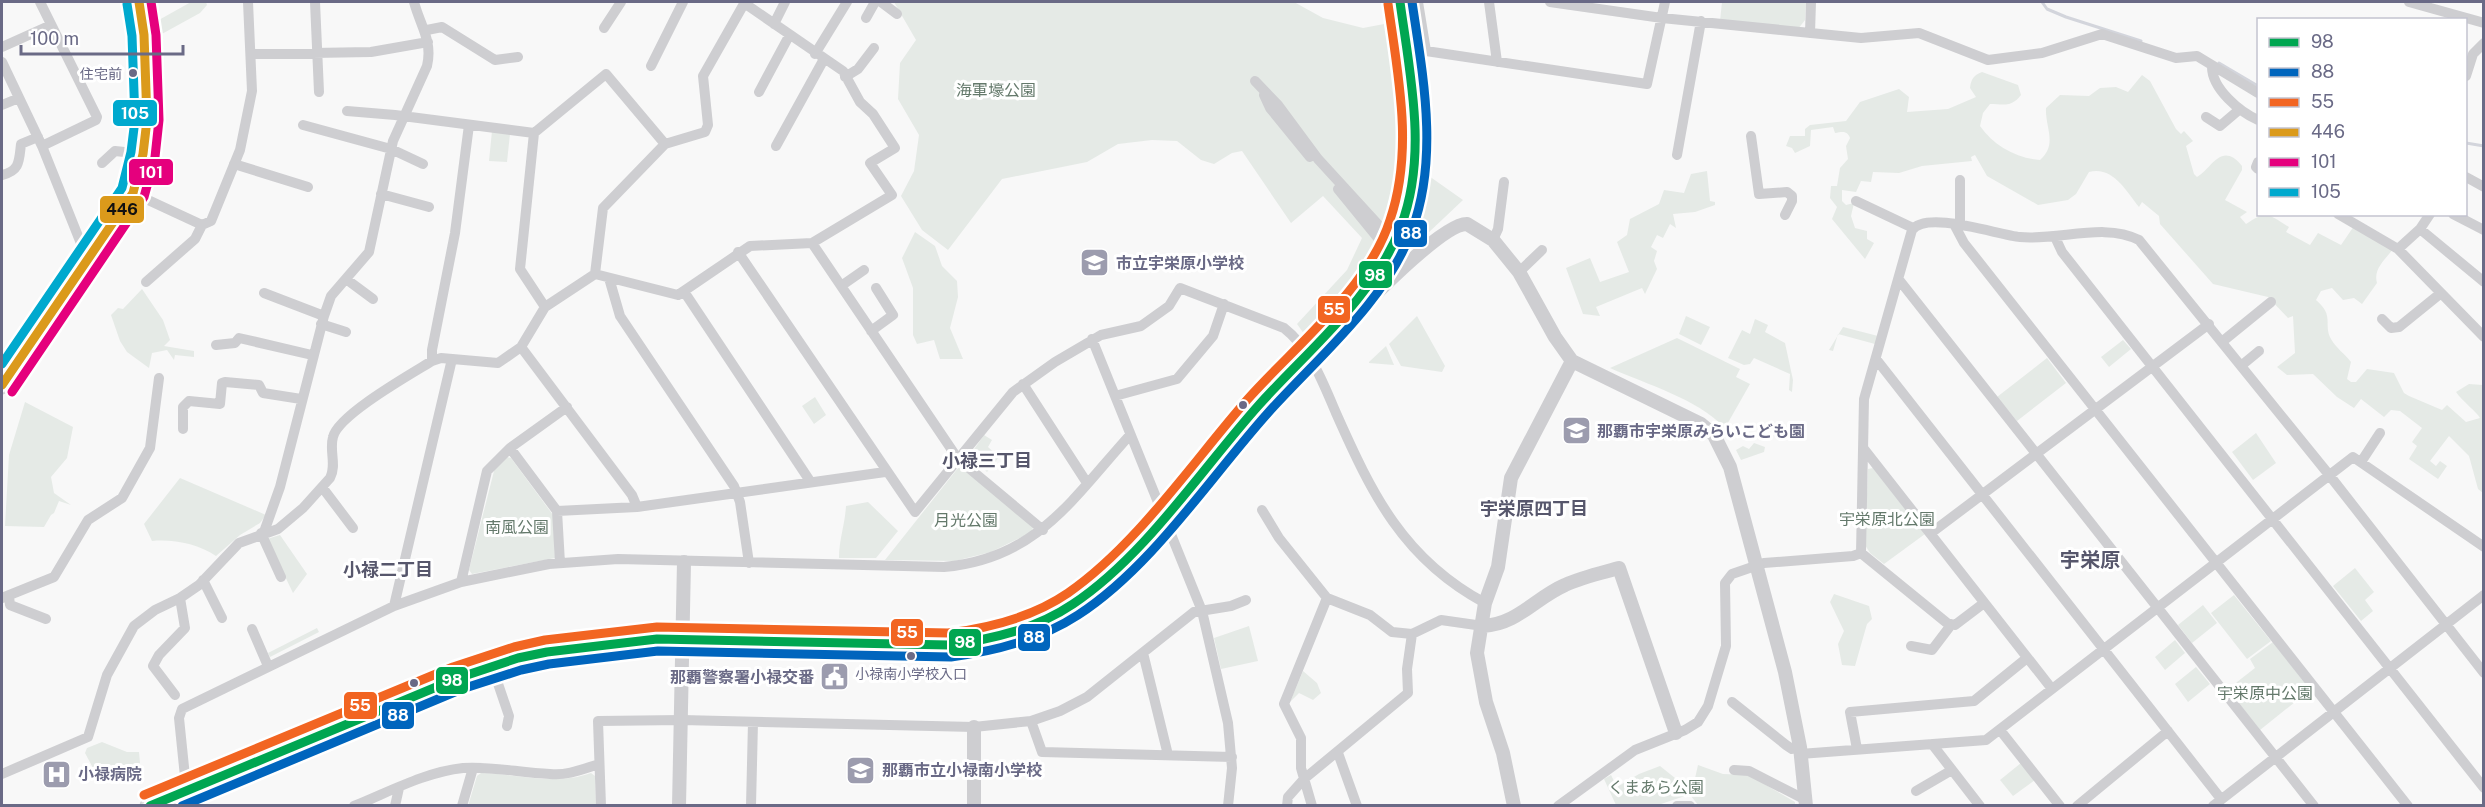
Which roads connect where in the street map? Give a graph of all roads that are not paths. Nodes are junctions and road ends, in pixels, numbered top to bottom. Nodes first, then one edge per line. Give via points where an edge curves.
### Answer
1 (40, 2) edge
2 (139, 2) edge
3 (248, 2) edge
4 (315, 2) edge
5 (405, 2) edge
6 (414, 2) edge
7 (621, 2) edge
8 (682, 2) edge
9 (744, 2) edge
10 (785, 2) edge
11 (847, 2) edge
12 (876, 2) edge
13 (881, 2) edge
14 (1400, 2) edge
15 (1418, 2) edge
16 (1489, 2) edge
17 (1550, 2) edge
18 (1665, 2) edge
19 (1811, 2) edge
20 (2409, 2) edge
21 (897, 14) dead end
22 (866, 18) dead end
23 (1662, 18) junction
24 (2466, 18) edge
25 (2467, 18) edge
26 (1701, 21) junction
27 (2484, 23) edge
28 (774, 24) junction
29 (51, 25) junction
30 (604, 28) dead end
31 (1810, 33) junction
32 (427, 36) junction
33 (789, 36) junction
34 (2484, 43) edge
35 (2, 47) edge
36 (874, 48) dead end
37 (318, 52) junction
38 (251, 54) junction
39 (820, 56) junction
40 (518, 57) dead end
41 (2, 62) edge
42 (1497, 62) junction
43 (651, 66) dead end
44 (2212, 67) junction
45 (2467, 73) edge
46 (845, 77) junction
47 (1255, 81) dead end
48 (319, 92) dead end
49 (759, 92) dead end
50 (2257, 92) edge
51 (19, 98) junction
52 (2, 105) edge
53 (2240, 109) junction
54 (347, 111) dead end
55 (405, 116) junction
56 (2206, 117) dead end
57 (2257, 119) edge
58 (303, 125) dead end
59 (469, 125) junction
60 (534, 133) junction
61 (1750, 136) dead end
62 (40, 142) junction
63 (665, 144) junction
64 (776, 146) dead end
65 (391, 149) junction
66 (1416, 150) tunnel mouth
67 (143, 154) junction
68 (1677, 155) dead end
69 (102, 163) dead end
70 (234, 164) junction
71 (423, 164) dead end
72 (2, 175) edge
73 (2467, 178) edge
74 (1960, 180) dead end
75 (1504, 182) dead end
76 (308, 187) dead end
77 (2484, 187) edge
78 (133, 193) junction
79 (381, 195) junction
80 (1856, 201) dead end
81 (429, 207) dead end
82 (1785, 215) dead end
83 (2341, 216) edge
84 (2429, 216) edge
85 (2457, 216) edge
86 (202, 225) junction
87 (1958, 226) junction
88 (1913, 228) junction
89 (2420, 229) junction
90 (2484, 230) edge
91 (2055, 237) junction
92 (1493, 240) junction
93 (813, 243) junction
94 (2398, 249) junction
95 (1542, 250) dead end
96 (738, 252) junction
97 (91, 257) junction
98 (1403, 259) junction
99 (864, 270) dead end
100 (1519, 272) junction
101 (595, 274) junction
102 (609, 278) junction
103 (346, 279) junction
104 (1900, 281) junction
105 (146, 282) dead end
106 (2484, 282) edge
107 (841, 286) junction
108 (876, 288) dead end
109 (264, 293) dead end
110 (685, 293) junction
111 (2440, 293) junction
112 (374, 299) dead end
113 (2271, 302) dead end
114 (1224, 304) junction
115 (545, 308) junction
116 (2382, 318) dead end
117 (322, 320) junction
118 (2209, 324) junction
119 (872, 330) junction
120 (346, 332) dead end
121 (2484, 337) edge
122 (1092, 339) junction
123 (2223, 341) junction
124 (216, 345) dead end
125 (520, 347) junction
126 (2259, 351) dead end
127 (312, 355) junction
128 (1311, 358) junction
129 (452, 359) junction
130 (1876, 359) junction
131 (432, 361) junction
132 (1572, 361) junction
133 (1294, 365) tunnel mouth
134 (2242, 365) junction
135 (2153, 366) junction
136 (159, 378) dead end
137 (2, 384) edge
138 (1023, 384) junction
139 (1115, 396) junction
140 (301, 399) junction
141 (567, 407) junction
142 (2095, 408) junction
143 (183, 429) dead end
144 (2380, 433) dead end
145 (1130, 435) junction
146 (510, 448) junction
147 (1864, 449) junction
148 (2037, 453) junction
149 (958, 459) junction
150 (2361, 462) junction
151 (885, 472) junction
152 (2330, 476) junction
153 (810, 481) junction
154 (1088, 483) junction
155 (322, 487) junction
156 (737, 492) junction
157 (1983, 495) junction
158 (637, 507) junction
159 (1262, 510) dead end
160 (556, 511) junction
161 (1163, 517) junction
162 (2273, 519) junction
163 (353, 528) dead end
164 (1043, 530) junction
165 (263, 533) junction
166 (1931, 533) junction
167 (2484, 547) edge
168 (1861, 553) junction
169 (684, 562) junction
170 (560, 563) junction
171 (749, 563) junction
172 (2216, 563) junction
173 (1756, 564) junction
174 (281, 577) dead end
175 (203, 580) junction
176 (462, 582) junction
177 (2484, 595) edge
178 (5, 597) edge
179 (180, 598) junction
180 (1326, 598) junction
181 (1246, 600) dead end
182 (1485, 603) junction
183 (1984, 603) junction
184 (394, 606) junction
185 (2157, 608) junction
186 (1202, 611) junction
187 (222, 618) dead end
188 (46, 619) dead end
189 (2446, 624) junction
190 (1951, 625) junction
191 (1483, 626) junction
192 (252, 629) dead end
193 (1412, 634) junction
194 (683, 640) junction
195 (1911, 646) dead end
196 (2103, 650) junction
197 (1143, 653) junction
198 (2027, 658) junction
199 (268, 666) junction
200 (492, 666) junction
201 (2388, 668) junction
202 (2484, 673) edge
203 (2052, 689) junction
204 (175, 695) dead end
205 (1732, 702) dead end
206 (2332, 711) junction
207 (682, 720) junction
208 (1031, 721) junction
209 (753, 722) junction
210 (507, 726) dead end
211 (974, 727) junction
212 (2000, 730) junction
213 (2168, 731) junction
214 (1676, 733) junction
215 (1932, 744) junction
216 (1857, 749) junction
217 (1800, 751) junction
218 (1338, 753) junction
219 (1168, 755) junction
220 (1232, 757) junction
221 (2275, 757) junction
222 (599, 765) junction
223 (473, 768) junction
224 (1734, 770) dead end
225 (1952, 770) junction
226 (2, 774) edge
227 (1304, 779) junction
228 (2484, 788) edge
229 (399, 789) junction
230 (1916, 791) dead end
231 (188, 797) edge
232 (2217, 802) edge
233 (1806, 803) edge
234 (149, 806) edge
235 (354, 806) edge
236 (395, 806) edge
237 (462, 806) edge
238 (601, 806) edge
239 (679, 806) edge
240 (751, 806) edge
241 (974, 806) edge
242 (1228, 806) edge
243 (1287, 806) edge
244 (1312, 806) edge
245 (1358, 806) edge
246 (1514, 806) edge
247 (1558, 806) edge
248 (1677, 806) edge
249 (1690, 806) edge
250 (1980, 806) edge
251 (2060, 806) edge
252 (2077, 806) edge
253 (2314, 806) edge
254 (2408, 806) edge

1 - 29 street
2 - 67 main road via 147,120
3 - 38 street
4 - 37 street
5 - 6 street
6 - 32 street
7 - 30 street
8 - 43 street
9 - 28 street
9 - 63 street via 703,76 708,125 705,132
10 - 28 street
11 - 39 street
12 - 22 street
13 - 21 street
14 - 66 main road
15 - 42 street via 1426,51
16 - 42 street
17 - 23 street
18 - 23 street
19 - 31 street
20 - 24 street
23 - 26 street
23 - 42 street via 1647,84
25 - 27 street
26 - 31 street
26 - 68 street
28 - 33 street
29 - 35 street
29 - 62 street via 97,117
31 - 44 street via 1860,38 1919,33 1988,60 2042,53 2102,34 2176,58 2197,56
32 - 37 street via 371,52
32 - 40 street via 442,27 495,60
32 - 55 street via 427,66
33 - 39 street
33 - 49 street
34 - 45 street via 2473,54
36 - 46 street via 858,69
37 - 38 street
37 - 48 street
38 - 70 street via 252,91
39 - 46 street via 843,71
39 - 64 street
41 - 51 street
44 - 50 street
44 - 53 street via 2212,77
46 - 93 street via 895,148 870,163 892,195
47 - 98 street via 1296,141 1378,237
51 - 52 street
51 - 62 street
53 - 56 street via 2220,126
53 - 57 street
54 - 55 street
55 - 59 street
55 - 65 street
58 - 65 street
59 - 60 street
59 - 131 street
60 - 63 street via 606,74
60 - 115 street via 520,269
61 - 82 street via 1760,194 1787,192 1792,196
62 - 72 street via 21,144 19,165
62 - 97 street via 82,246
63 - 101 street via 603,208
65 - 71 street
65 - 79 street
67 - 69 street via 115,151
67 - 78 main road
70 - 76 street
70 - 86 street via 211,221
73 - 77 street
74 - 87 street
75 - 92 street
78 - 86 street
78 - 97 main road
79 - 81 street
79 - 103 street via 369,252
80 - 88 street
83 - 94 street
84 - 89 street
85 - 90 street
86 - 105 street via 195,239
87 - 88 street via 1925,223
87 - 91 street via 2020,237
87 - 142 street via 1964,243
88 - 104 street
89 - 94 street
89 - 106 street
91 - 118 street via 2124,232 2139,240
91 - 135 street via 2062,252
92 - 98 street via 1474,226 1460,224
92 - 100 street
93 - 96 street via 750,246
93 - 107 street
94 - 111 street
95 - 100 street
96 - 110 street
96 - 151 street
97 - 137 main road
98 - 128 street
99 - 107 street
100 - 132 street
101 - 102 street
101 - 115 street
102 - 110 street via 678,295
102 - 156 street via 620,316
103 - 112 street
103 - 117 street via 331,296
104 - 130 street
104 - 148 street
107 - 119 street
108 - 119 street via 893,315
109 - 117 street
110 - 153 street
111 - 116 street via 2398,327 2391,328
111 - 121 street
113 - 123 street
114 - 122 street via 1180,288 1169,306 1142,326
114 - 128 street via 1284,328
114 - 139 street via 1213,336 1177,379
115 - 125 street
117 - 120 street
117 - 127 street
118 - 123 street
118 - 135 street
119 - 149 street
122 - 138 street
122 - 139 street
123 - 134 street
124 - 127 street via 235,343 239,338
125 - 129 street via 498,363
125 - 141 street
126 - 134 street
127 - 140 street
128 - 182 street via 1383,510 1425,560
129 - 131 street
129 - 184 street
130 - 147 street via 1864,399
130 - 157 street
131 - 155 street via 343,419 333,435 333,472
132 - 173 street via 1701,424 1714,435 1730,467
132 - 182 street via 1511,478 1498,567
133 - 161 main road
134 - 152 street
135 - 142 street
135 - 162 street
136 - 178 street via 150,448 122,498 88,520 54,577
138 - 149 street via 1004,401
138 - 154 street
139 - 145 street
140 - 143 street via 263,393 259,385 225,382 220,404 189,401 183,407
140 - 165 street via 280,487
141 - 146 street
141 - 158 street
142 - 148 street
142 - 172 street
144 - 150 street
145 - 154 street
145 - 161 street
146 - 160 street
146 - 176 street via 487,471
147 - 166 street
147 - 168 street
148 - 157 street
148 - 185 street
149 - 151 street via 915,512
149 - 164 street
150 - 152 street via 2353,457
150 - 167 street
151 - 153 street
152 - 162 street
152 - 189 street
153 - 156 street
154 - 164 street
155 - 163 street
155 - 165 street via 285,524
156 - 158 street
156 - 171 street
157 - 166 street
157 - 196 street
158 - 160 street
159 - 180 street
160 - 170 street
161 - 186 street
161 - 194 main road via 1118,567 1087,594 1043,621 987,640 931,646
162 - 172 street
162 - 201 street
164 - 171 street via 1024,544 994,557 954,566
165 - 174 street
165 - 175 street via 239,543
166 - 183 street
168 - 173 street
168 - 190 street
169 - 170 street via 618,559
169 - 171 street
169 - 194 street
170 - 176 street
172 - 185 street
172 - 206 street
173 - 214 street via 1732,574 1725,582 1726,646 1718,677 1698,722
173 - 217 street via 1785,672
175 - 179 street
175 - 187 street
176 - 184 street
177 - 189 street
178 - 188 street via 10,605
179 - 204 street via 185,628 153,666
179 - 226 street via 134,626 107,675 88,737
180 - 193 street via 1370,615 1392,632
180 - 227 street via 1284,704 1301,738
181 - 186 street
182 - 191 street
183 - 190 street
183 - 198 street
184 - 199 street
185 - 196 street
185 - 221 street
186 - 197 street via 1194,612
186 - 220 street
189 - 201 street
189 - 202 street
190 - 195 street via 1932,650
191 - 193 street via 1441,620
191 - 214 street via 1513,620 1564,585 1619,568
191 - 246 street via 1478,653 1480,675
192 - 199 street
193 - 218 street via 1408,693
194 - 200 main road via 583,646
194 - 207 street
196 - 203 street
196 - 213 street
197 - 208 street via 1087,697
197 - 219 street
198 - 203 street
198 - 216 street via 1974,701 1850,712
199 - 231 street via 182,709
200 - 210 street via 509,716
200 - 231 main road
201 - 206 street
201 - 228 street
203 - 212 street
205 - 217 street via 1786,745
206 - 221 street
206 - 254 street
207 - 209 street
207 - 222 street via 598,721
207 - 239 street
208 - 211 street
208 - 219 street via 1042,752
209 - 211 street
209 - 240 street
211 - 241 street
212 - 215 street via 1986,740
212 - 251 street
213 - 232 street
213 - 252 street
214 - 247 street via 1635,750
215 - 216 street
215 - 225 street
216 - 217 street
217 - 233 street
218 - 227 street
218 - 245 street
219 - 220 street
220 - 242 street
221 - 232 street
221 - 253 street
222 - 223 street via 551,775 499,767
222 - 238 street
223 - 229 street via 425,776
223 - 237 street
224 - 233 street via 1749,771
225 - 230 street
225 - 250 street
227 - 243 street via 1288,797
227 - 244 street
229 - 235 street
229 - 236 street
231 - 234 main road
248 - 249 street

